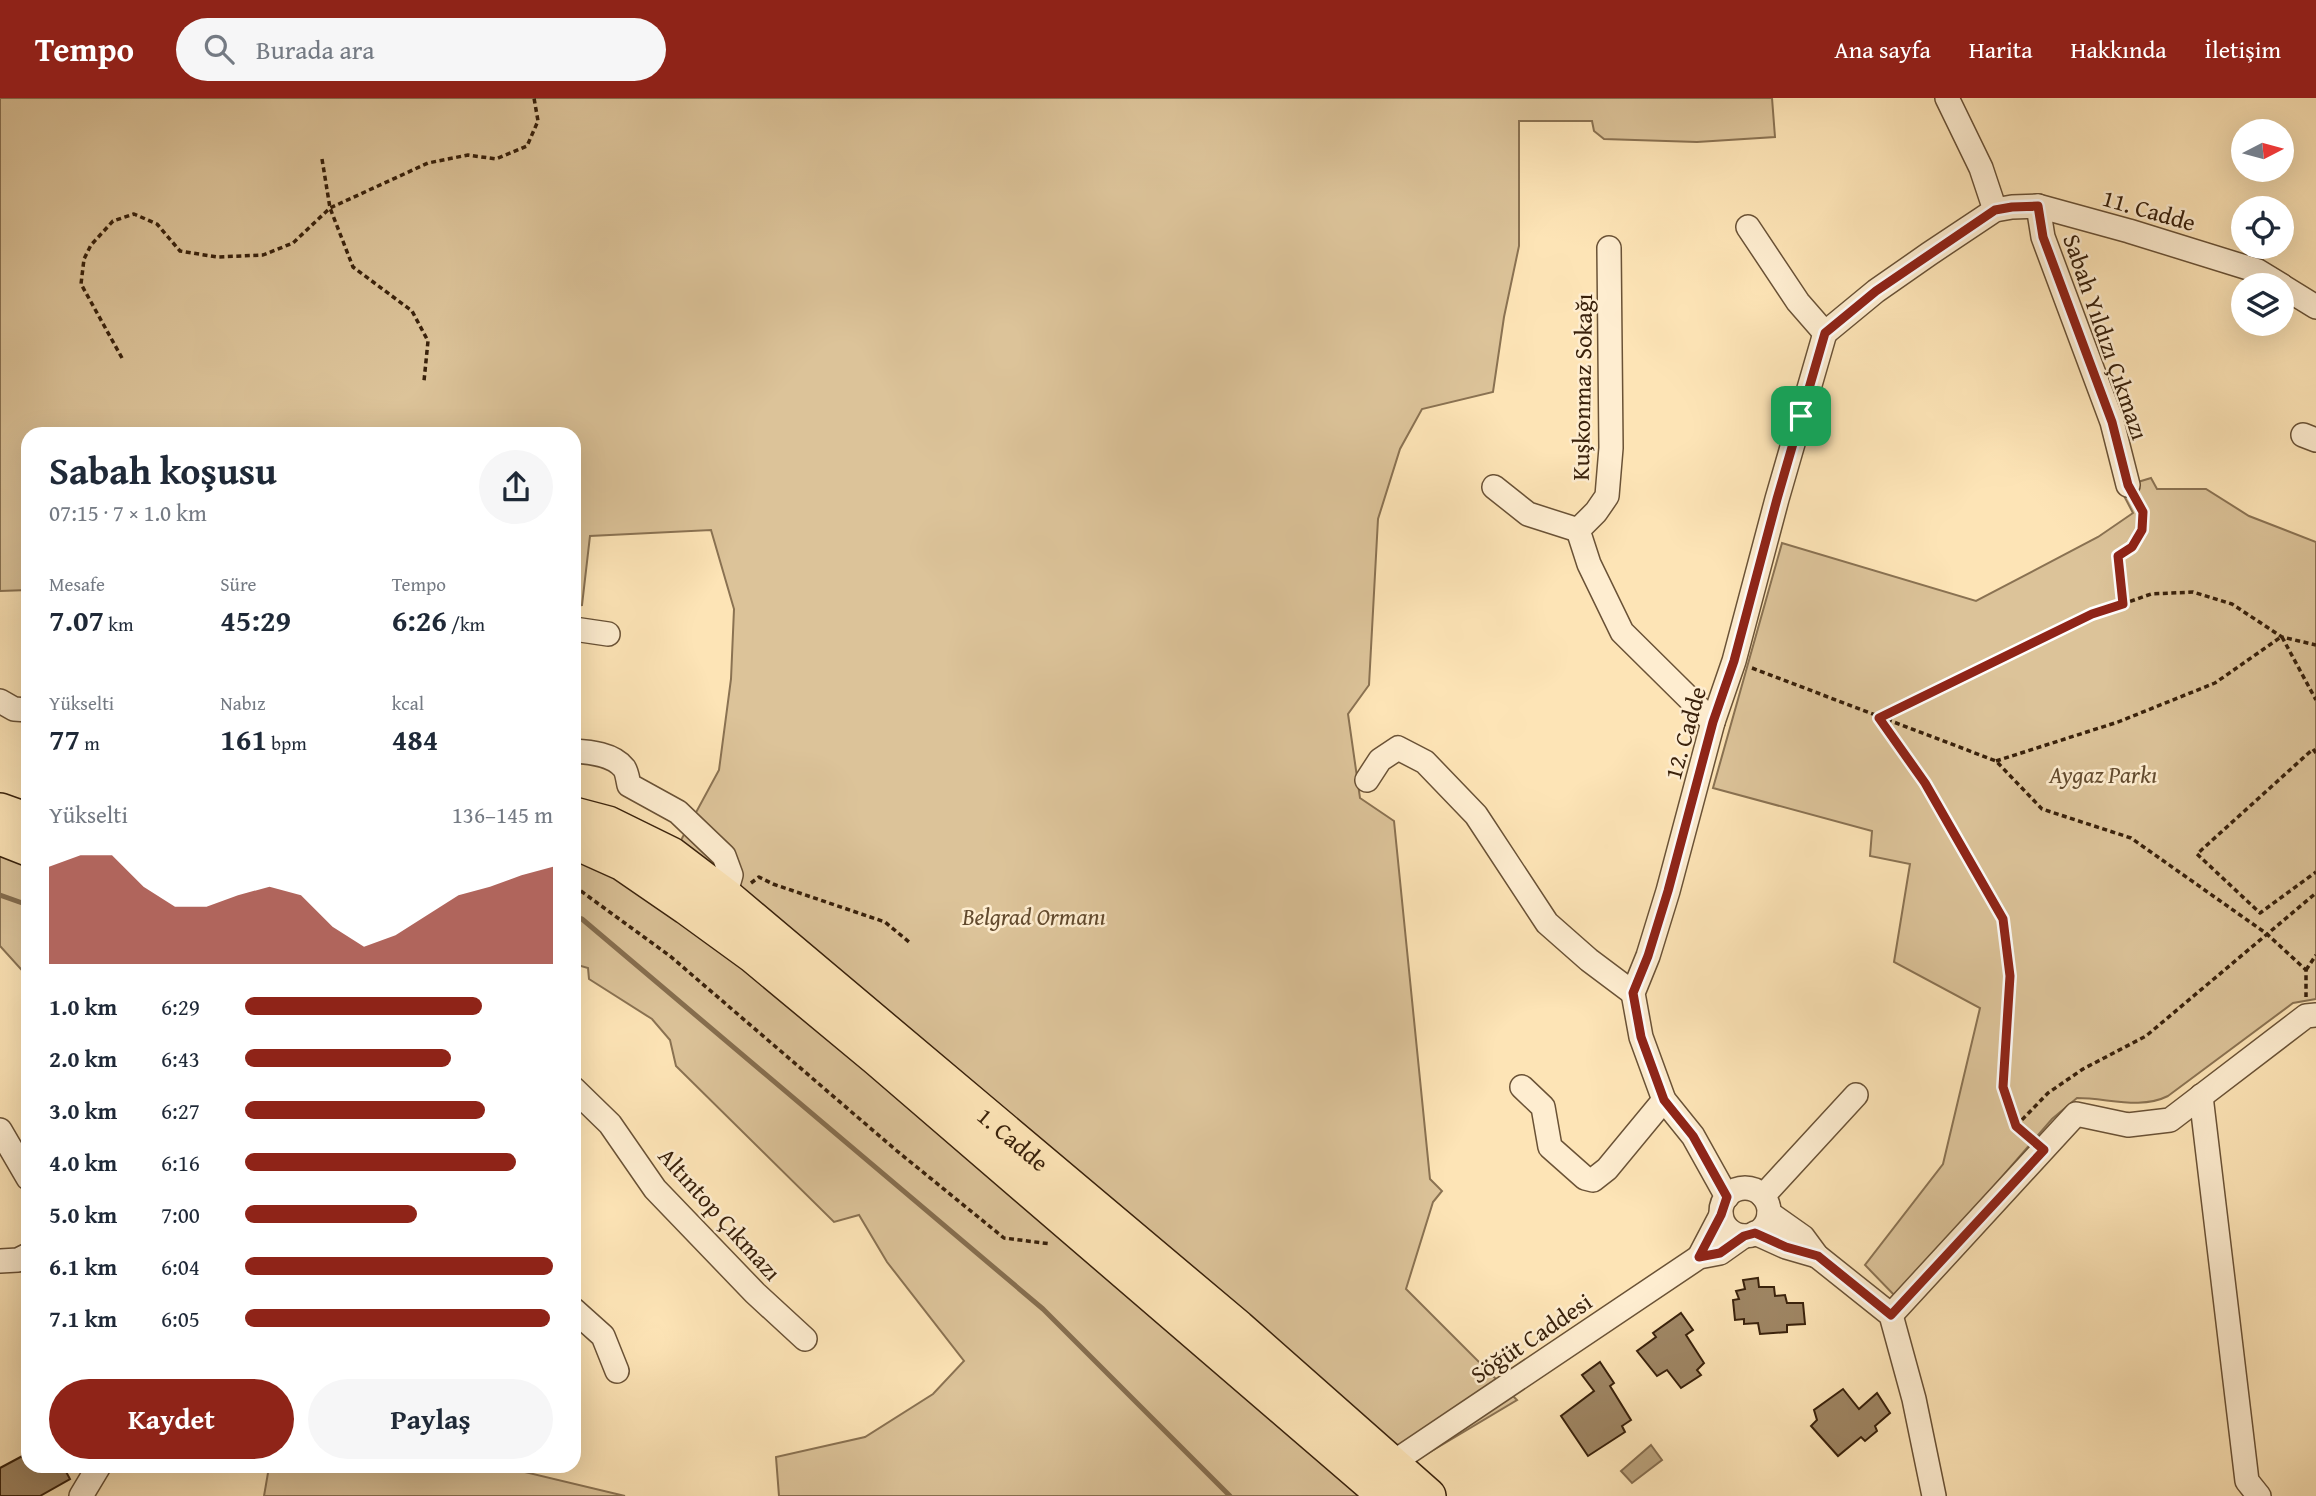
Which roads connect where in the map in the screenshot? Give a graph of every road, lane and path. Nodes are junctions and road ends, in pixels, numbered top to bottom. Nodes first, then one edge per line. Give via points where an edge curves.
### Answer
1 (534, 98) edge
2 (1947, 98) edge
3 (322, 159) dead end
4 (2038, 206) junction
5 (330, 208) junction
6 (1995, 210) junction
7 (1748, 228) dead end
8 (1609, 248) dead end
9 (2261, 273) edge
10 (2294, 294) edge
11 (2316, 307) edge
12 (1825, 333) junction
13 (122, 358) dead end
14 (424, 381) dead end
15 (2128, 485) joint
16 (1494, 487) dead end
17 (1578, 530) junction
18 (2123, 604) junction
19 (581, 630) edge
20 (608, 634) dead end
21 (2283, 637) junction
22 (2316, 645) edge
23 (1734, 661) junction
24 (0, 701) edge
25 (2316, 701) edge
26 (21, 710) edge
27 (1879, 718) junction
28 (1713, 722) junction
29 (581, 752) edge
30 (2316, 753) edge
31 (1996, 761) junction
32 (1367, 780) dead end
33 (0, 811) edge
34 (581, 817) edge
35 (21, 818) edge
36 (0, 837) edge
37 (581, 844) edge
38 (21, 845) edge
39 (2316, 872) edge
40 (581, 891) edge
41 (2316, 893) edge
42 (722, 898) junction
43 (2267, 933) junction
44 (909, 942) dead end
45 (2316, 955) edge
46 (2306, 970) junction
47 (1633, 993) junction
48 (2311, 1016) edge
49 (1522, 1087) dead end
50 (1856, 1095) dead end
51 (581, 1097) edge
52 (2202, 1097) junction
53 (1664, 1100) junction
54 (2016, 1126) junction
55 (0, 1130) edge
56 (2044, 1150) junction
57 (21, 1166) edge
58 (1745, 1202) junction
59 (1750, 1235) junction
60 (1053, 1244) dead end
61 (1818, 1256) junction
62 (1699, 1257) junction
63 (21, 1258) edge
64 (0, 1261) edge
65 (1891, 1315) junction
66 (581, 1316) edge
67 (805, 1339) dead end
68 (617, 1371) dead end
69 (95, 1473) edge
70 (1382, 1480) edge
71 (81, 1496) edge
72 (1428, 1496) edge
73 (1934, 1496) edge
74 (2259, 1496) edge

1 - 5 path via 538,121 527,146 496,159 468,155 428,163
2 - 6 street via 1981,168
3 - 5 path
4 - 6 street, 11. Cadde
4 - 9 street, 11. Cadde
4 - 15 street, Sabah Yıldızı Çıkmazı via 2043,237 2112,422
5 - 13 path via 293,243 263,255 217,257 180,251 158,224 134,214 113,221 83,259 81,284
5 - 14 path via 353,267 412,311 428,341
6 - 12 street via 1876,291
7 - 12 street
8 - 17 street, Kuşkonmaz Sokağı via 1612,448 1607,496
10 - 11 street, 11. Cadde
12 - 23 street, 12. Cadde
15 - 18 path via 2143,512 2142,530 2132,547 2118,556
16 - 17 street via 1528,514
17 - 28 street via 1622,632
18 - 21 path via 2151,594 2193,593 2232,604
18 - 27 path via 2092,614
19 - 20 street
21 - 22 path
21 - 25 path
21 - 31 path via 2215,683 2119,722
23 - 27 path
23 - 28 street, 12. Cadde
24 - 26 street
27 - 31 path
27 - 54 path via 1925,783 2003,919 2010,976 2003,1087
28 - 47 street, 12. Cadde via 1668,891
29 - 42 street via 610,758 624,768 629,785 678,812 724,856
30 - 39 path via 2314,749 2197,854 2260,913
31 - 43 path via 2042,809 2131,838
32 - 47 street via 1381,760 1398,748 1425,762 1476,815 1547,923
33 - 35 main road
34 - 42 main road, 1. Cadde via 608,824 671,855
36 - 38 main road
37 - 42 main road, 1. Cadde
40 - 60 path via 670,956 1004,1238
41 - 43 path
42 - 44 path via 759,877 885,922
42 - 70 main road, 1. Cadde via 753,955
43 - 46 path
43 - 54 path via 2146,1036 2048,1093
45 - 46 path
46 - 48 path
47 - 53 street via 1641,1037
48 - 52 street
49 - 53 street via 1543,1107 1550,1147 1593,1180
50 - 58 street
51 - 67 street, Altıntop Çıkmazı via 610,1124 655,1189
52 - 56 street via 2170,1121 2128,1125 2076,1114
52 - 74 street via 2246,1481
53 - 58 street via 1693,1136 1721,1158
54 - 56 path
55 - 57 street
56 - 65 street
58 - 59 street via 1765,1225
58 - 59 street via 1732,1232
58 - 61 street via 1803,1237
58 - 62 street
59 - 61 street
59 - 62 street via 1720,1253
61 - 65 street
62 - 70 street, Söğüt Caddesi
63 - 64 street
65 - 73 street
66 - 68 street via 603,1336
69 - 71 street
70 - 72 main road, 1. Cadde

